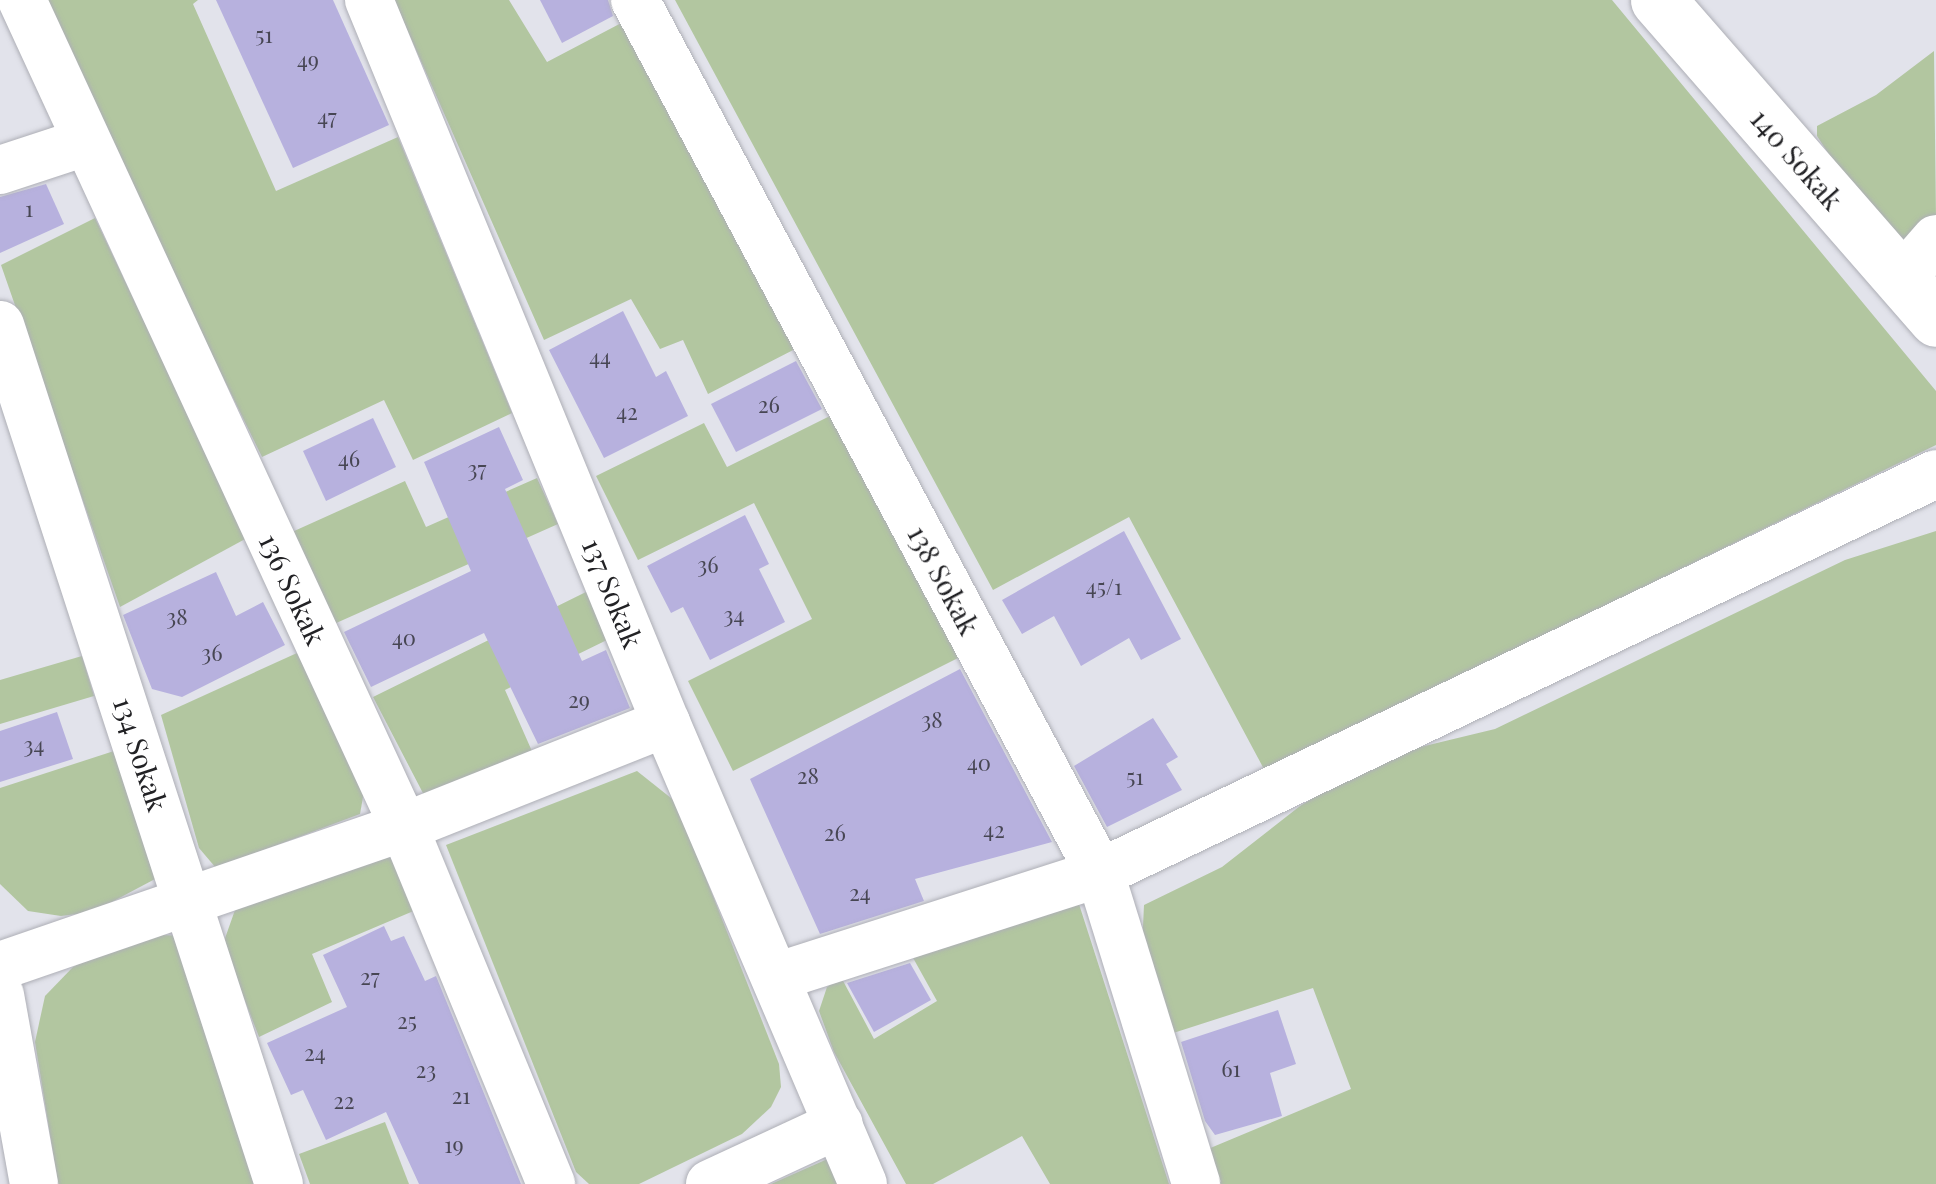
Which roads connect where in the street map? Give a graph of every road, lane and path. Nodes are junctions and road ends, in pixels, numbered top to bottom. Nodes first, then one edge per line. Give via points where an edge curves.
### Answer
1 (22, 0) edge
2 (369, 0) edge
3 (635, 0) edge
4 (1658, 0) edge
5 (85, 142) junction
6 (0, 170) edge
7 (1924, 279) edge
8 (0, 325) edge
9 (1936, 474) edge
10 (666, 722) junction
11 (404, 826) junction
12 (1100, 873) junction
13 (189, 902) junction
14 (0, 966) edge
15 (776, 976) junction
16 (0, 996) edge
17 (839, 1124) junction
18 (34, 1184) edge
19 (279, 1184) edge
20 (552, 1184) edge
21 (710, 1184) edge
22 (863, 1184) edge
23 (1196, 1184) edge

1 - 5 street, 136 Sokak
2 - 10 street, 137 Sokak
3 - 12 street, 138 Sokak
4 - 7 main road, 140 Sokak
5 - 6 street
5 - 11 street, 136 Sokak
8 - 13 street, 134 Sokak
9 - 12 street
10 - 11 street
10 - 15 street, 137 Sokak
11 - 13 street
11 - 20 street, 136 Sokak
12 - 15 street
12 - 23 street, 138 Sokak
13 - 14 street
13 - 19 street, 134 Sokak
15 - 17 street, 137 Sokak
16 - 18 street
17 - 21 street
17 - 22 street, 137 Sokak

